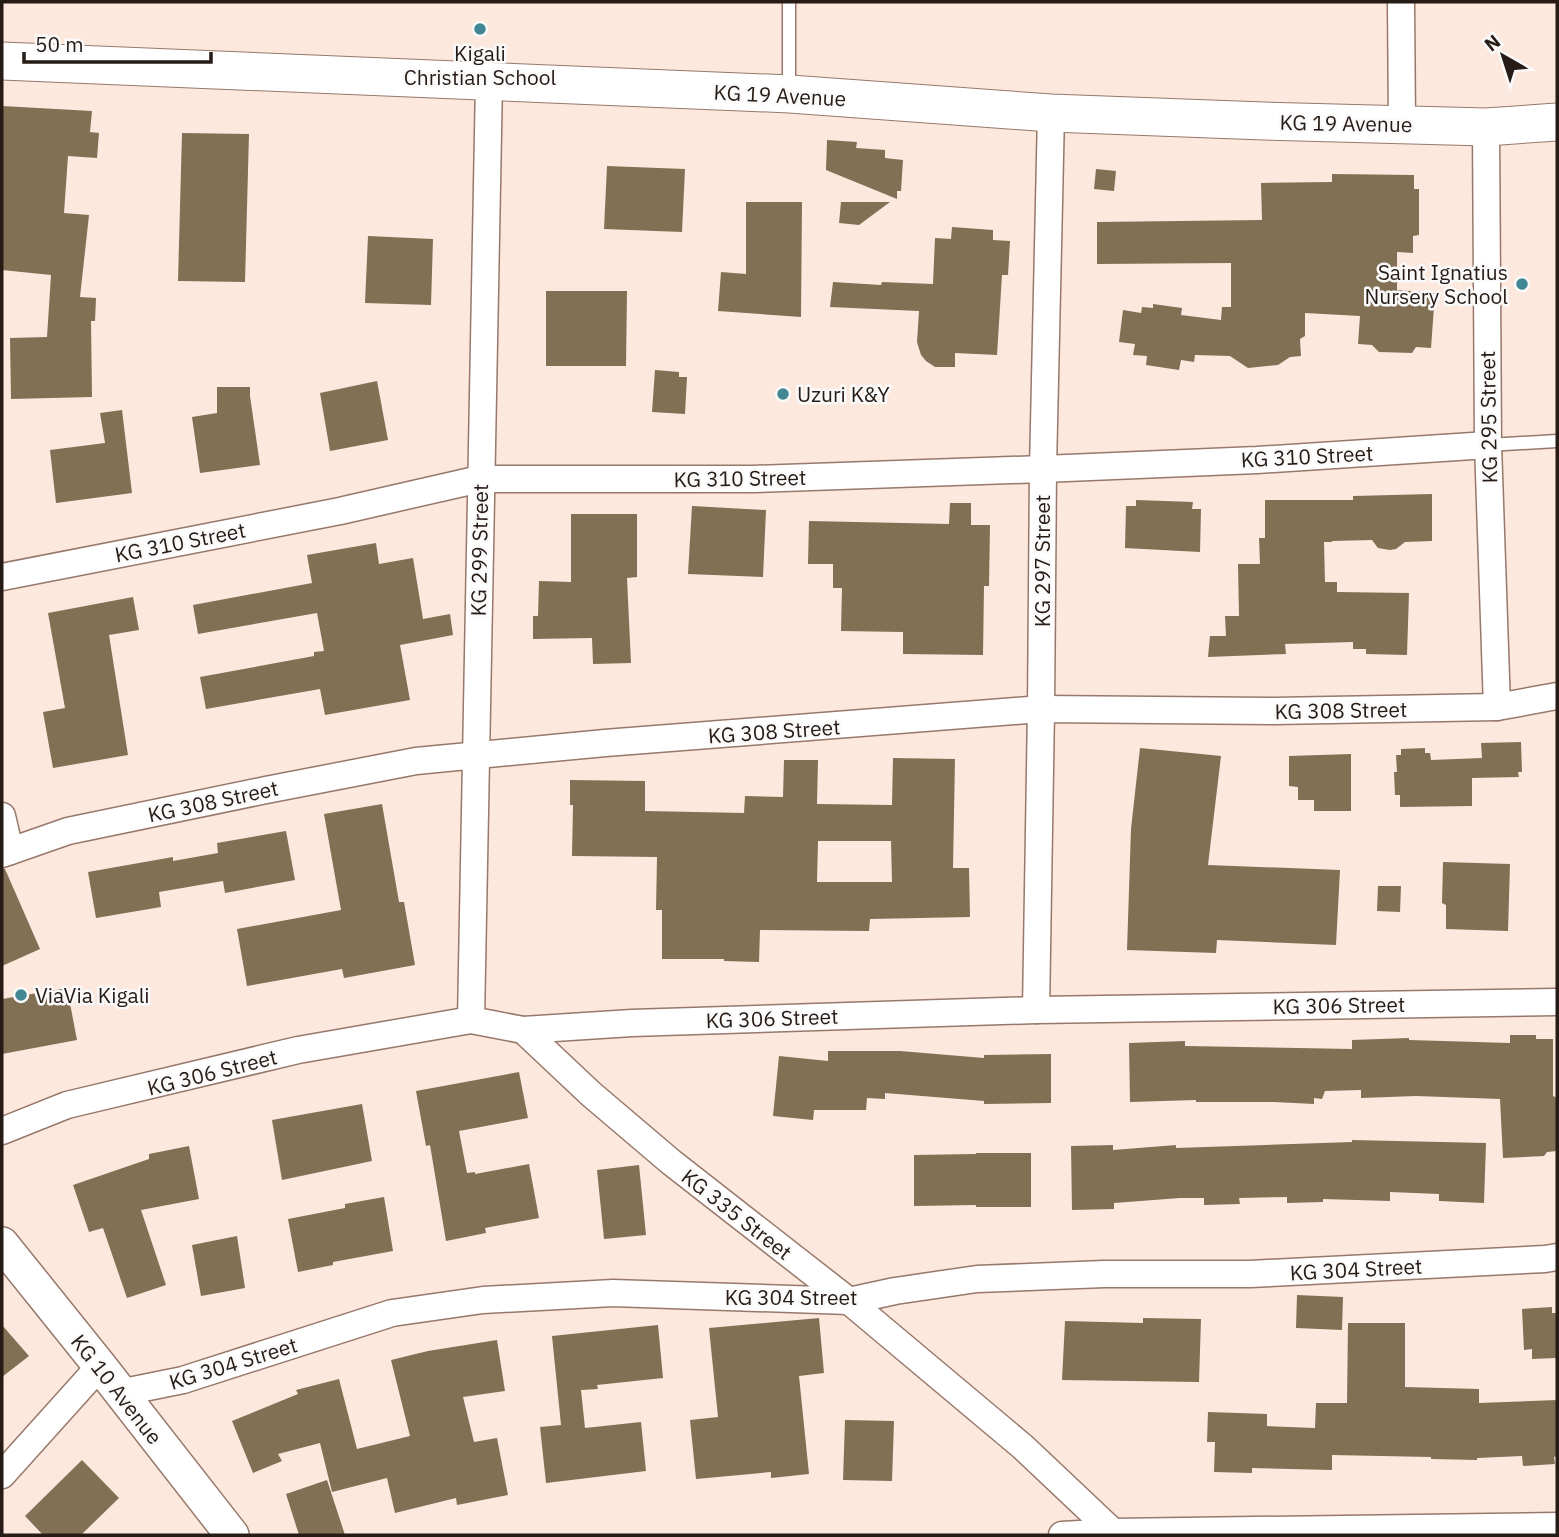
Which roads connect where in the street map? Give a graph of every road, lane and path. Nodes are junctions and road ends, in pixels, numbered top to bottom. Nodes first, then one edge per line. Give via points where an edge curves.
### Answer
1 (789, 2) edge
2 (1401, 2) edge
3 (2, 61) edge
4 (489, 81) junction
5 (789, 94) junction
6 (1051, 113) junction
7 (1557, 122) edge
8 (1402, 125) junction
9 (1486, 127) junction
10 (1557, 440) edge
11 (1488, 445) junction
12 (1043, 469) junction
13 (480, 479) junction
14 (2, 577) edge
15 (1557, 696) edge
16 (1497, 707) junction
17 (1041, 709) junction
18 (475, 756) junction
19 (2, 816) edge
20 (6, 852) edge
21 (1557, 1002) edge
22 (1036, 1010) junction
23 (471, 1020) junction
24 (523, 1030) junction
25 (2, 1131) edge
26 (2, 1244) edge
27 (1557, 1257) edge
28 (849, 1301) junction
29 (110, 1380) junction
30 (2, 1475) edge
31 (1548, 1529) edge
32 (1114, 1532) junction
33 (232, 1535) edge
34 (1062, 1535) edge

1 - 5 lane
2 - 8 street
3 - 4 main road, KG 19 Avenue
4 - 5 main road, KG 19 Avenue
4 - 13 street, KG 299 Street
5 - 6 main road, KG 19 Avenue
6 - 8 main road, KG 19 Avenue
6 - 12 street, KG 297 Street
7 - 9 main road, KG 19 Avenue
8 - 9 main road, KG 19 Avenue
9 - 11 street, KG 295 Street
10 - 11 lane
11 - 12 street, KG 310 Street
11 - 16 street, KG 295 Street
12 - 13 street, KG 310 Street via 753,479
12 - 17 street, KG 297 Street
13 - 14 street, KG 310 Street
13 - 18 street, KG 299 Street
15 - 16 street, KG 308 Street
16 - 17 street, KG 308 Street
17 - 18 street, KG 308 Street
17 - 22 street, KG 297 Street
18 - 20 street, KG 308 Street via 415,761 266,790 68,831
18 - 23 street, KG 299 Street
19 - 20 street
21 - 22 street, KG 306 Street
22 - 24 street, KG 306 Street
23 - 24 street, KG 306 Street
23 - 25 street, KG 306 Street via 285,1054 67,1105
24 - 28 street, KG 335 Street via 671,1162
26 - 29 street, KG 10 Avenue
27 - 28 street, KG 304 Street via 1250,1274 977,1279
28 - 29 street, KG 304 Street via 612,1293 483,1300 392,1313 183,1380
28 - 32 street, KG 335 Street via 1023,1447
29 - 30 street
29 - 33 street, KG 10 Avenue
31 - 32 street
32 - 34 street

